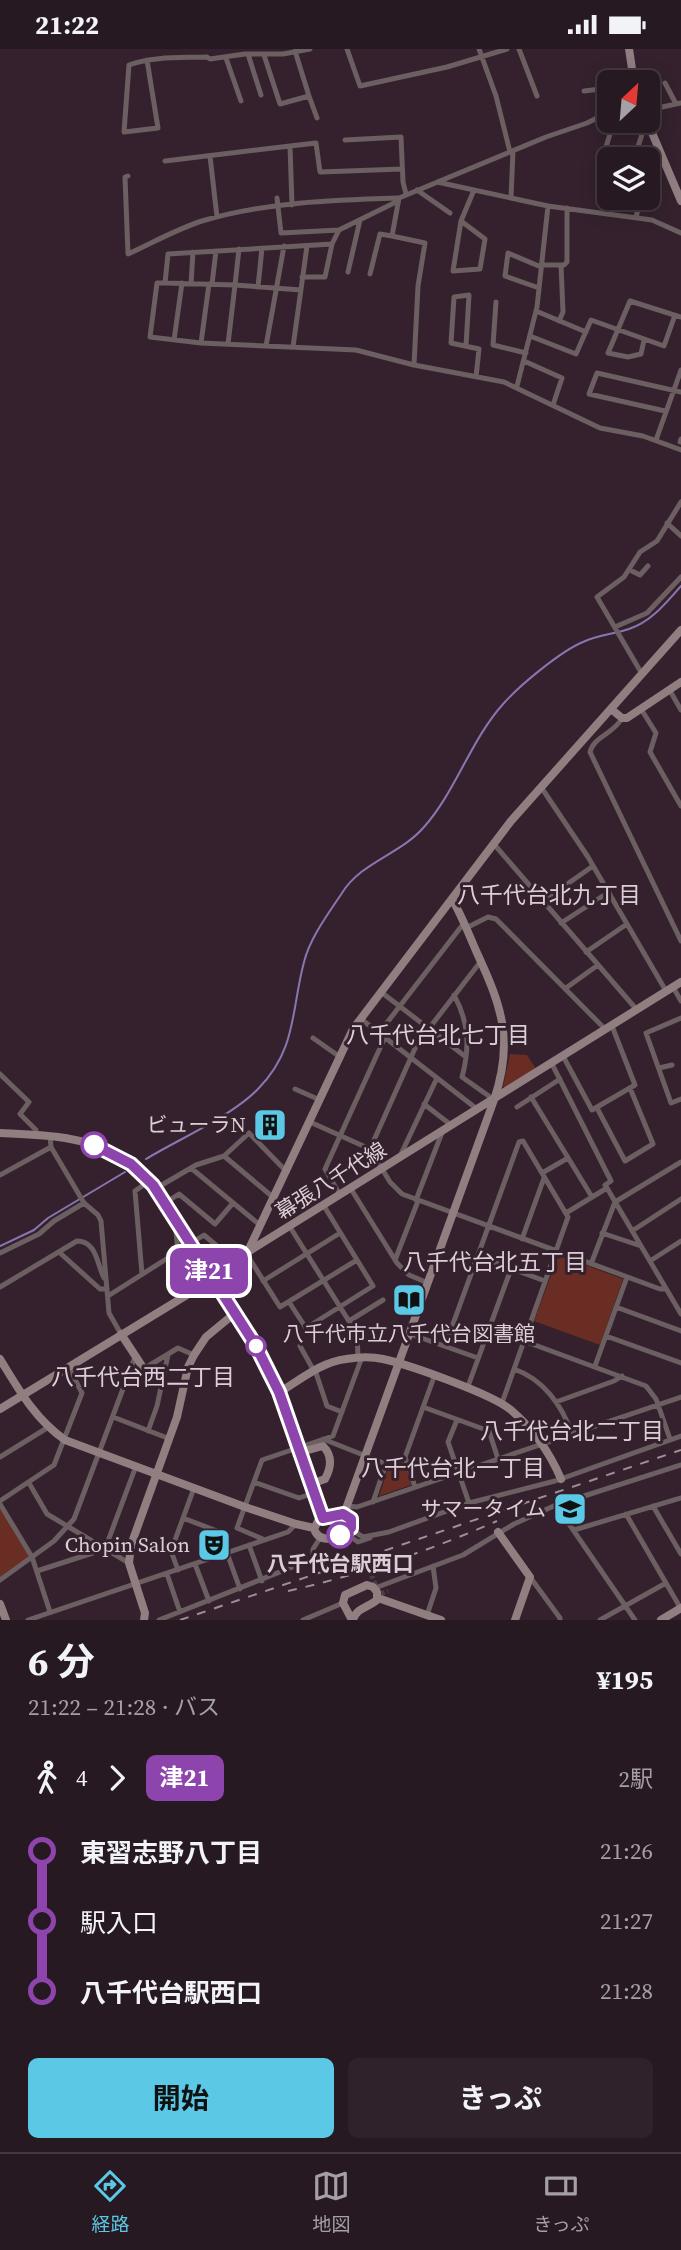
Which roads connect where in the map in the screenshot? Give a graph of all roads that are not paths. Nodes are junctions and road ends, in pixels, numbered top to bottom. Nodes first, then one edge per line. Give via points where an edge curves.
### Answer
1 (204, 49) edge
2 (310, 49) edge
3 (347, 49) edge
4 (479, 49) edge
5 (507, 49) edge
6 (519, 49) edge
7 (629, 49) edge
8 (295, 51) junction
9 (248, 54) junction
10 (264, 55) junction
11 (207, 57) junction
12 (226, 58) junction
13 (482, 58) junction
14 (147, 60) junction
15 (632, 70) edge
16 (665, 83) dead end
17 (597, 89) edge
18 (584, 91) dead end
19 (261, 95) dead end
20 (309, 96) junction
21 (537, 96) dead end
22 (241, 101) dead end
23 (679, 104) edge
24 (660, 108) edge
25 (317, 118) dead end
26 (597, 118) edge
27 (652, 133) edge
28 (345, 140) dead end
29 (290, 146) junction
30 (512, 152) junction
31 (210, 156) junction
32 (165, 161) dead end
33 (402, 169) junction
34 (128, 176) dead end
35 (437, 182) junction
36 (417, 190) junction
37 (474, 190) junction
38 (407, 194) junction
39 (511, 197) junction
40 (276, 198) dead end
41 (398, 198) junction
42 (681, 201) edge
43 (292, 205) junction
44 (278, 206) junction
45 (548, 206) junction
46 (567, 208) junction
47 (637, 210) edge
48 (450, 213) dead end
49 (217, 217) junction
50 (635, 217) junction
51 (360, 220) junction
52 (461, 221) junction
53 (339, 230) junction
54 (681, 233) edge
55 (392, 236) junction
56 (332, 244) junction
57 (284, 246) junction
58 (307, 246) junction
59 (262, 248) junction
60 (239, 249) junction
61 (216, 251) junction
62 (193, 252) junction
63 (561, 265) junction
64 (541, 266) junction
65 (348, 272) dead end
66 (370, 274) dead end
67 (302, 277) junction
68 (165, 283) junction
69 (182, 283) junction
70 (191, 284) junction
71 (210, 284) junction
72 (235, 285) junction
73 (258, 286) junction
74 (539, 288) junction
75 (276, 289) junction
76 (301, 290) junction
77 (496, 302) dead end
78 (536, 311) junction
79 (678, 316) edge
80 (559, 321) junction
81 (618, 331) junction
82 (586, 332) junction
83 (530, 336) junction
84 (174, 340) junction
85 (644, 340) junction
86 (201, 343) junction
87 (228, 344) junction
88 (266, 346) junction
89 (466, 346) junction
90 (292, 347) junction
91 (526, 353) junction
92 (524, 361) junction
93 (414, 366) junction
94 (681, 370) edge
95 (476, 377) junction
96 (517, 386) junction
97 (672, 389) junction
98 (681, 392) edge
99 (553, 405) junction
100 (665, 411) junction
101 (656, 440) junction
102 (681, 450) edge
103 (681, 502) edge
104 (667, 523) junction
105 (681, 536) edge
106 (648, 566) dead end
107 (631, 570) junction
108 (681, 577) edge
109 (615, 628) junction
110 (681, 630) edge
111 (642, 674) junction
112 (681, 682) edge
113 (669, 689) junction
114 (611, 709) junction
115 (640, 709) junction
116 (681, 710) edge
117 (622, 718) junction
118 (541, 787) junction
119 (681, 806) edge
120 (493, 843) junction
121 (593, 866) junction
122 (609, 892) junction
123 (452, 899) junction
124 (543, 901) junction
125 (561, 923) junction
126 (627, 924) junction
127 (465, 926) junction
128 (681, 941) edge
129 (586, 951) junction
130 (481, 961) junction
131 (598, 965) junction
132 (674, 987) edge
133 (566, 988) junction
134 (381, 992) junction
135 (454, 995) junction
136 (681, 1001) edge
137 (400, 1006) junction
138 (637, 1010) junction
139 (681, 1018) edge
140 (361, 1019) junction
141 (429, 1028) junction
142 (609, 1028) junction
143 (379, 1033) junction
144 (385, 1037) junction
145 (313, 1038) dead end
146 (564, 1056) junction
147 (340, 1057) junction
148 (411, 1057) junction
149 (467, 1057) junction
150 (552, 1064) junction
151 (672, 1065) dead end
152 (659, 1068) junction
153 (0, 1074) edge
154 (437, 1078) junction
155 (559, 1079) junction
156 (630, 1088) junction
157 (295, 1089) dead end
158 (531, 1097) junction
159 (320, 1100) junction
160 (494, 1100) junction
161 (681, 1100) edge
162 (424, 1104) junction
163 (517, 1107) dead end
164 (597, 1108) junction
165 (477, 1109) junction
166 (310, 1122) junction
167 (447, 1128) junction
168 (0, 1133) edge
169 (34, 1135) junction
170 (50, 1136) junction
171 (340, 1136) junction
172 (51, 1147) junction
173 (370, 1149) junction
174 (224, 1156) junction
175 (400, 1158) junction
176 (568, 1158) junction
177 (681, 1162) edge
178 (191, 1168) junction
179 (382, 1169) junction
180 (287, 1172) junction
181 (0, 1175) edge
182 (543, 1176) junction
183 (149, 1181) junction
184 (607, 1188) junction
185 (155, 1189) junction
186 (351, 1189) junction
187 (340, 1195) junction
188 (592, 1197) junction
189 (274, 1198) junction
190 (681, 1199) edge
191 (82, 1200) junction
192 (417, 1201) junction
193 (615, 1202) junction
194 (165, 1203) junction
195 (233, 1203) junction
196 (324, 1206) junction
197 (566, 1213) junction
198 (453, 1214) junction
199 (178, 1222) junction
200 (261, 1226) junction
201 (290, 1227) junction
202 (488, 1227) junction
203 (632, 1231) junction
204 (340, 1233) junction
205 (602, 1233) junction
206 (522, 1239) junction
207 (681, 1241) edge
208 (192, 1244) junction
209 (641, 1246) junction
210 (59, 1252) junction
211 (178, 1252) junction
212 (556, 1252) junction
213 (0, 1253) edge
214 (246, 1253) junction
215 (307, 1254) junction
216 (477, 1256) junction
217 (357, 1260) junction
218 (395, 1260) junction
219 (650, 1261) junction
220 (237, 1263) junction
221 (591, 1264) junction
222 (511, 1269) junction
223 (142, 1274) junction
224 (627, 1277) junction
225 (214, 1278) junction
226 (106, 1280) junction
227 (324, 1280) junction
228 (263, 1281) junction
229 (545, 1281) junction
230 (428, 1283) junction
231 (0, 1287) edge
232 (666, 1289) junction
233 (107, 1293) junction
234 (681, 1299) edge
235 (383, 1300) dead end
236 (289, 1302) junction
237 (674, 1303) junction
238 (340, 1307) junction
239 (616, 1307) junction
240 (235, 1313) junction
241 (681, 1314) edge
242 (349, 1321) junction
243 (681, 1331) edge
244 (121, 1334) junction
245 (410, 1334) junction
246 (606, 1336) junction
247 (524, 1341) junction
248 (300, 1346) dead end
249 (445, 1346) junction
250 (168, 1355) junction
251 (194, 1355) junction
252 (135, 1356) junction
253 (360, 1357) junction
254 (478, 1358) junction
255 (0, 1359) edge
256 (681, 1363) edge
257 (399, 1364) junction
258 (594, 1366) junction
259 (69, 1368) junction
260 (144, 1369) junction
261 (514, 1369) junction
262 (315, 1371) junction
263 (622, 1376) junction
264 (434, 1377) junction
265 (127, 1379) junction
266 (467, 1389) junction
267 (279, 1392) junction
268 (22, 1396) junction
269 (681, 1397) edge
270 (556, 1402) junction
271 (502, 1403) junction
272 (659, 1405) junction
273 (423, 1408) junction
274 (0, 1409) edge
275 (342, 1412) junction
276 (113, 1417) junction
277 (457, 1420) junction
278 (47, 1428) junction
279 (148, 1431) junction
280 (572, 1434) junction
281 (681, 1436) edge
282 (170, 1439) junction
283 (323, 1439) junction
284 (670, 1439) junction
285 (65, 1440) junction
286 (541, 1444) junction
287 (300, 1450) junction
288 (100, 1453) junction
289 (365, 1456) junction
290 (0, 1457) edge
291 (498, 1459) junction
292 (681, 1465) edge
293 (136, 1466) junction
294 (458, 1473) junction
295 (157, 1474) junction
296 (561, 1479) junction
297 (254, 1482) junction
298 (29, 1483) junction
299 (311, 1484) junction
300 (415, 1487) junction
301 (194, 1488) junction
302 (314, 1493) junction
303 (681, 1498) edge
304 (0, 1502) edge
305 (373, 1502) junction
306 (469, 1503) junction
307 (556, 1505) junction
308 (324, 1506) dead end
309 (653, 1506) junction
310 (245, 1507) junction
311 (346, 1510) junction
312 (626, 1514) junction
313 (183, 1518) junction
314 (323, 1518) junction
315 (296, 1524) junction
316 (69, 1527) junction
317 (314, 1528) junction
318 (350, 1529) junction
319 (574, 1530) junction
320 (498, 1532) junction
321 (320, 1538) junction
322 (370, 1538) dead end
323 (265, 1540) junction
324 (249, 1545) junction
325 (105, 1549) junction
326 (226, 1553) junction
327 (681, 1554) edge
328 (32, 1557) junction
329 (129, 1563) junction
330 (195, 1564) junction
331 (433, 1566) junction
332 (178, 1570) junction
333 (37, 1571) junction
334 (167, 1574) junction
335 (530, 1577) junction
336 (0, 1580) edge
337 (262, 1581) junction
338 (666, 1583) junction
339 (136, 1584) junction
340 (375, 1588) junction
341 (240, 1590) junction
342 (378, 1598) junction
343 (209, 1601) junction
344 (343, 1602) junction
345 (0, 1604) edge
346 (625, 1605) junction
347 (363, 1607) junction
348 (681, 1609) edge
349 (50, 1612) junction
350 (180, 1612) junction
351 (427, 1615) junction
352 (6, 1620) edge
353 (28, 1620) edge
354 (144, 1620) edge
355 (159, 1620) edge
356 (303, 1620) edge
357 (352, 1620) edge
358 (441, 1620) edge
359 (515, 1620) edge
360 (560, 1620) edge
361 (600, 1620) edge
362 (635, 1620) edge
363 (661, 1620) edge

1 - 11 street
2 - 8 street
3 - 13 street via 360,86
4 - 13 street
5 - 13 street
6 - 21 street
7 - 15 street
8 - 10 street
8 - 20 street
9 - 10 street
9 - 12 street
9 - 19 street
10 - 20 street via 280,104
11 - 12 street
11 - 14 street
12 - 22 street
13 - 30 street
14 - 14 street via 129,65 124,132 158,128
16 - 23 street
17 - 18 street
20 - 25 street
23 - 24 street
26 - 30 street
27 - 42 street
28 - 33 street via 401,137
29 - 31 street
29 - 33 street via 316,143 320,172
29 - 43 street
30 - 35 street
30 - 39 street
31 - 32 street
31 - 49 street
33 - 38 street
34 - 49 street via 128,254
35 - 36 street
35 - 37 street
36 - 38 street
36 - 48 street
37 - 39 street
37 - 52 street
38 - 41 street
39 - 45 street
40 - 44 street
41 - 43 street
41 - 51 street
41 - 55 street
43 - 44 street
44 - 49 street
44 - 53 street via 281,233
45 - 46 street
45 - 64 street
46 - 50 street
46 - 63 street via 567,263
47 - 50 street
50 - 54 street
51 - 53 street
51 - 65 street
52 - 52 street via 453,271 480,269 485,239
53 - 56 street
55 - 66 street via 380,234
55 - 93 street via 425,243
56 - 58 street
56 - 67 street via 325,277
57 - 58 street
57 - 59 street
57 - 75 street
58 - 67 street
59 - 60 street
59 - 73 street
60 - 61 street
60 - 72 street
61 - 62 street
61 - 71 street
62 - 68 street via 168,254
62 - 70 street
63 - 64 street
63 - 80 street via 563,312
64 - 74 street
64 - 74 street via 508,253 505,276
67 - 76 street
68 - 69 street
68 - 84 street via 157,283 149,337
69 - 70 street
69 - 84 street
70 - 71 street
71 - 72 street
71 - 86 street
72 - 73 street
72 - 87 street
73 - 75 street
74 - 78 street
75 - 76 street
75 - 88 street
76 - 90 street
77 - 91 street via 493,345
78 - 80 street
78 - 83 street
79 - 81 street via 630,301
79 - 85 street via 664,346
80 - 82 street
81 - 82 street via 591,320
81 - 85 street
81 - 85 street via 608,353 641,354
82 - 83 street via 576,354
83 - 91 street
84 - 86 street
86 - 87 street
87 - 88 street
88 - 90 street
89 - 89 street via 451,343 454,296 469,295
89 - 95 street via 479,349
90 - 93 street via 349,349
91 - 92 street
92 - 96 street
92 - 99 street via 562,379
93 - 95 street
94 - 97 street
95 - 96 street
96 - 99 street
97 - 98 street
97 - 100 street
97 - 100 street via 597,373 589,394
99 - 101 street via 606,430
100 - 101 street
101 - 102 street
103 - 104 street
104 - 105 street
104 - 107 street via 657,541 640,552
106 - 107 street via 640,575
107 - 109 street via 597,597
108 - 109 street via 647,613
109 - 111 street
110 - 111 street
111 - 114 street
112 - 113 street
113 - 115 street
113 - 116 street
114 - 117 street
114 - 118 street
115 - 117 street
115 - 119 street via 656,733 650,752
117 - 128 street via 590,752
118 - 120 street
118 - 121 street
120 - 123 street
120 - 124 street
121 - 122 street
121 - 124 street
122 - 125 street
122 - 126 street
123 - 127 street
123 - 134 street
124 - 125 street
125 - 129 street
126 - 129 street
126 - 132 street
127 - 130 street
127 - 133 street via 488,917 496,919
127 - 137 street
129 - 131 street
130 - 135 street
130 - 160 street via 499,1004 506,1038
131 - 133 street
131 - 138 street
132 - 136 street
132 - 138 street, 幕張八千代線
133 - 142 street
134 - 137 street
134 - 140 street
135 - 141 street
135 - 149 street via 466,1026
137 - 141 street
137 - 143 street
138 - 142 street, 幕張八千代線
139 - 152 street via 646,1033
140 - 143 street
140 - 147 street
141 - 148 street
141 - 149 street
142 - 146 street, 幕張八千代線
142 - 156 street via 635,1085
143 - 144 street
144 - 148 street
144 - 171 street
145 - 147 street
146 - 150 street, 幕張八千代線
146 - 164 street via 592,1110
147 - 159 street
148 - 154 street
148 - 173 street
149 - 160 street via 462,1077
150 - 155 street
150 - 160 street, 幕張八千代線
151 - 152 street
152 - 161 street via 671,1103
153 - 169 street via 29,1102 20,1114 36,1131
154 - 162 street
154 - 165 street
155 - 158 street
155 - 184 street via 607,1171 611,1181
156 - 164 street
156 - 164 street via 653,1144 625,1161
157 - 159 street
158 - 163 street
158 - 176 street
159 - 166 street
160 - 165 street, 幕張八千代線
160 - 198 street
162 - 167 street
162 - 175 street
165 - 167 street, 幕張八千代線
166 - 171 street
166 - 180 street
167 - 175 street, 幕張八千代線
167 - 192 street
168 - 169 street
169 - 170 street
170 - 172 street
170 - 183 street via 94,1145 134,1166
171 - 173 street
171 - 187 street via 325,1169
172 - 181 street
172 - 191 street
173 - 179 street
174 - 178 street
174 - 180 street via 249,1133
174 - 189 street
175 - 179 street, 幕張八千代線
176 - 182 street
176 - 188 street
177 - 193 street
178 - 185 street
178 - 195 street
179 - 186 street, 幕張八千代線
179 - 192 street via 396,1189
180 - 189 street
182 - 197 street
182 - 202 street via 519,1142
182 - 206 street
183 - 185 street
183 - 223 street via 135,1191
184 - 188 street
184 - 193 street
185 - 194 street
186 - 187 street, 幕張八千代線
186 - 218 street
187 - 196 street, 幕張八千代線
188 - 197 street
189 - 200 street
190 - 203 street
191 - 213 street via 39,1234
191 - 226 street via 101,1221
192 - 198 street
192 - 218 street
193 - 203 street
193 - 205 street
194 - 195 street via 179,1194 215,1224
194 - 199 street
195 - 200 street
196 - 201 street, 幕張八千代線
196 - 204 street
197 - 212 street
198 - 202 street
198 - 230 street
199 - 208 street
199 - 211 street
200 - 214 street
201 - 214 street, 幕張八千代線
201 - 215 street
202 - 206 street
202 - 216 street
203 - 209 street
204 - 215 street
204 - 217 street
205 - 209 street
205 - 221 street
206 - 212 street
207 - 219 street
208 - 211 street
208 - 220 street via 204,1235
208 - 225 street
209 - 219 street
210 - 226 street via 77,1241 88,1243
210 - 231 street
210 - 233 street
211 - 223 street
212 - 221 street
212 - 229 street
214 - 220 street, 幕張八千代線
214 - 228 street
215 - 227 street
215 - 228 street
216 - 222 street
216 - 249 street
217 - 227 street
217 - 238 street via 373,1286
218 - 230 street via 409,1275
219 - 232 street
220 - 225 street, 幕張八千代線
221 - 224 street
222 - 229 street
222 - 254 street
223 - 233 street
224 - 232 street
224 - 239 street
225 - 240 street
225 - 244 street, 幕張八千代線
226 - 233 street
227 - 236 street
227 - 238 street
228 - 236 street via 280,1307
229 - 247 street
230 - 245 street
232 - 237 street
233 - 244 street via 109,1313
234 - 237 street
235 - 242 street
236 - 238 street via 306,1328
237 - 241 street
238 - 242 street
239 - 243 street
239 - 246 street
240 - 251 street via 206,1337
240 - 267 street
242 - 253 street via 357,1334
244 - 252 street
244 - 259 street, 幕張八千代線
245 - 249 street
245 - 257 street
246 - 256 street
246 - 258 street
247 - 258 street
247 - 261 street
248 - 262 street
249 - 254 street
250 - 251 street via 178,1348
250 - 260 street
250 - 279 street
251 - 282 street
252 - 260 street
252 - 265 street
253 - 257 street
253 - 262 street via 337,1360
253 - 275 street
254 - 266 street
255 - 268 street
257 - 264 street
257 - 289 street
258 - 263 street
259 - 268 street, 幕張八千代線
259 - 285 street via 82,1393
260 - 265 street
261 - 270 street via 538,1382
261 - 271 street
262 - 267 street
262 - 275 street via 327,1406
263 - 270 street
263 - 272 street via 646,1386
264 - 266 street
264 - 273 street
265 - 276 street
266 - 271 street
267 - 287 street
268 - 274 street, 幕張八千代線
268 - 278 street
269 - 272 street
270 - 280 street
271 - 286 street
272 - 280 street
272 - 284 street
273 - 277 street
273 - 300 street via 405,1457
275 - 283 street via 333,1436
276 - 279 street
276 - 288 street
277 - 291 street via 489,1431
277 - 294 street via 448,1442
278 - 285 street
278 - 290 street
279 - 282 street
280 - 286 street
281 - 284 street
282 - 295 street
283 - 287 street
283 - 289 street
284 - 296 street
285 - 288 street
285 - 298 street via 54,1465
286 - 291 street
286 - 296 street
287 - 297 street via 262,1460
287 - 299 street
287 - 299 street via 323,1446 331,1462 325,1479
288 - 293 street
288 - 316 street
289 - 305 street via 386,1464
289 - 311 street
291 - 294 street
292 - 307 street
293 - 295 street
293 - 325 street
294 - 300 street
294 - 306 street
295 - 301 street
295 - 329 street
296 - 306 street
297 - 302 street via 299,1498
297 - 310 street
298 - 304 street
298 - 316 street via 47,1514
299 - 302 street
300 - 305 street
301 - 310 street
301 - 313 street
302 - 314 street
303 - 309 street
304 - 328 street
305 - 311 street
306 - 318 street via 389,1532 363,1537
307 - 319 street
307 - 320 street
308 - 322 street, bridge via 338,1528 358,1542
309 - 312 street
309 - 327 street
310 - 315 street
310 - 323 street via 237,1528
311 - 314 street
311 - 318 street
312 - 319 street
312 - 338 street
313 - 326 street via 218,1531
313 - 332 street via 171,1551
314 - 317 street
315 - 317 street
315 - 323 street
316 - 325 street
316 - 328 street
317 - 321 street
318 - 321 street
319 - 346 street
320 - 331 street via 463,1555
320 - 335 street
321 - 337 street via 313,1559
323 - 324 street
324 - 326 street
324 - 337 street
325 - 329 street
325 - 333 street
326 - 330 street
326 - 341 street
328 - 333 street
328 - 336 street
329 - 339 street
330 - 332 street
330 - 343 street
331 - 340 street
331 - 351 street via 436,1588
332 - 334 street
333 - 349 street
334 - 339 street
334 - 350 street
335 - 359 street
335 - 360 street
337 - 341 street
338 - 346 street
338 - 348 street
339 - 349 street
339 - 354 street
340 - 342 street
340 - 344 street via 367,1585 350,1591
341 - 343 street
342 - 347 street
342 - 351 street
343 - 350 street
344 - 347 street
344 - 356 street
344 - 357 street
345 - 352 street
346 - 361 street
346 - 362 street
347 - 357 street
348 - 363 street
349 - 353 street
350 - 355 street
351 - 358 street

